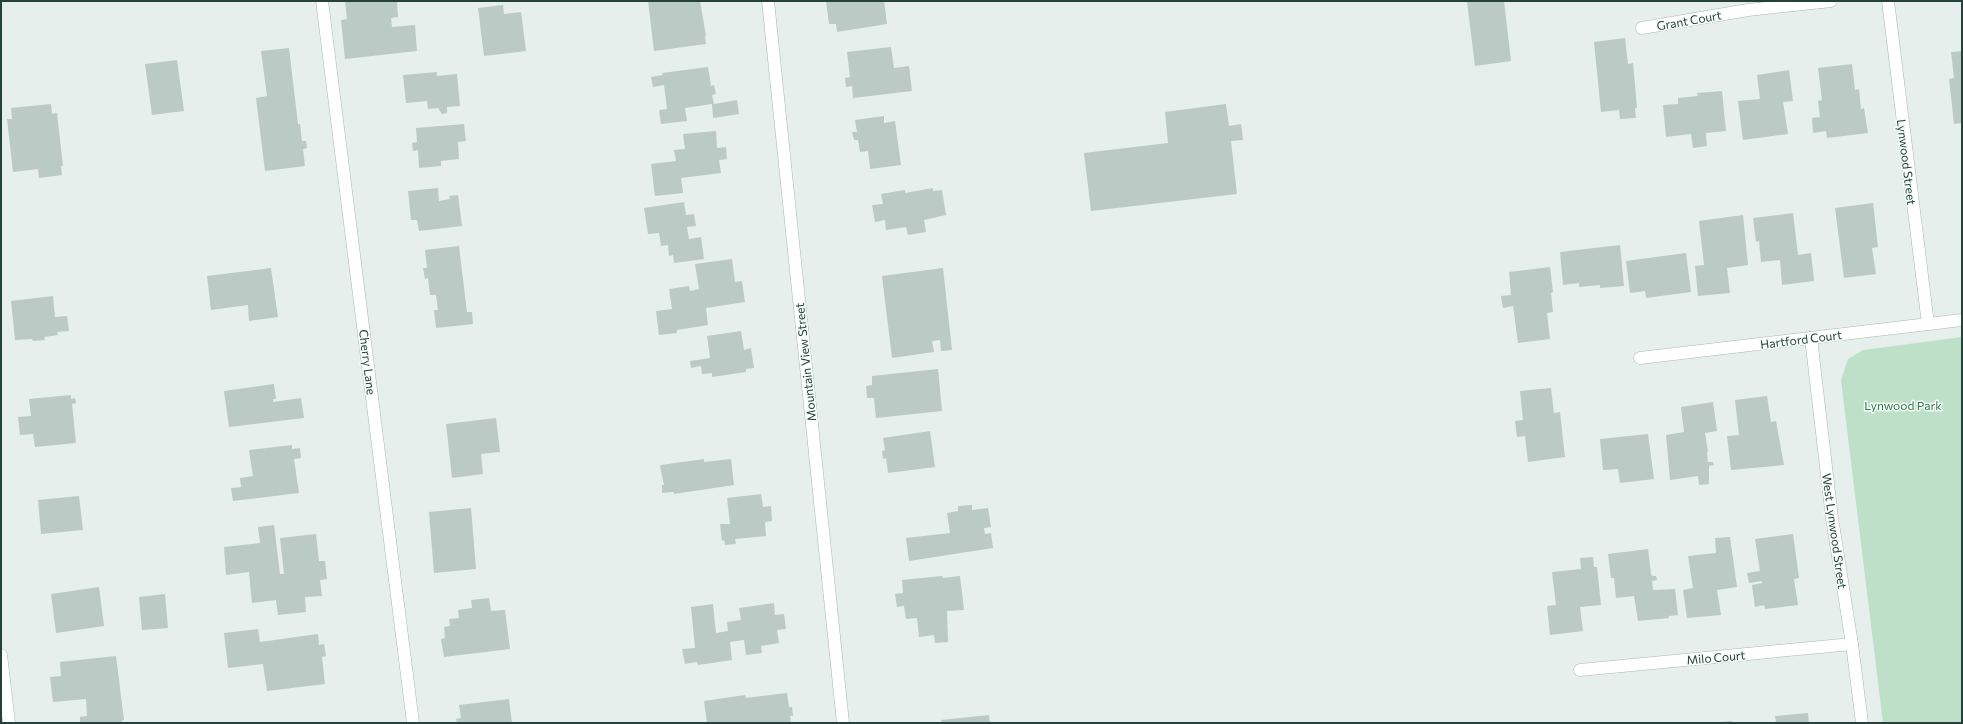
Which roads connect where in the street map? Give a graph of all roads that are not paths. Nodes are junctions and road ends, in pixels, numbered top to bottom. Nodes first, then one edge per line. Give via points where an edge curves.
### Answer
1 (322, 1) edge
2 (768, 1) edge
3 (1831, 1) edge
4 (1888, 1) edge
5 (1642, 28) dead end
6 (1962, 320) edge
7 (1928, 324) junction
8 (1811, 338) junction
9 (1640, 358) dead end
10 (1852, 644) junction
11 (1, 655) edge
12 (1580, 670) dead end
13 (9, 723) edge
14 (413, 723) edge
15 (843, 723) edge
16 (1862, 723) edge

1 - 14 street, Cherry Lane
2 - 15 street, Mountain View Street
3 - 5 street, Grant Court via 1748,10
4 - 7 street, Lynwood Street
6 - 7 street, Hartford Court
7 - 8 street, Hartford Court
8 - 9 street, Hartford Court
8 - 10 street, West Lynwood Street via 1832,518
10 - 12 street, Milo Court
10 - 16 street, West Lynwood Street
11 - 13 street

